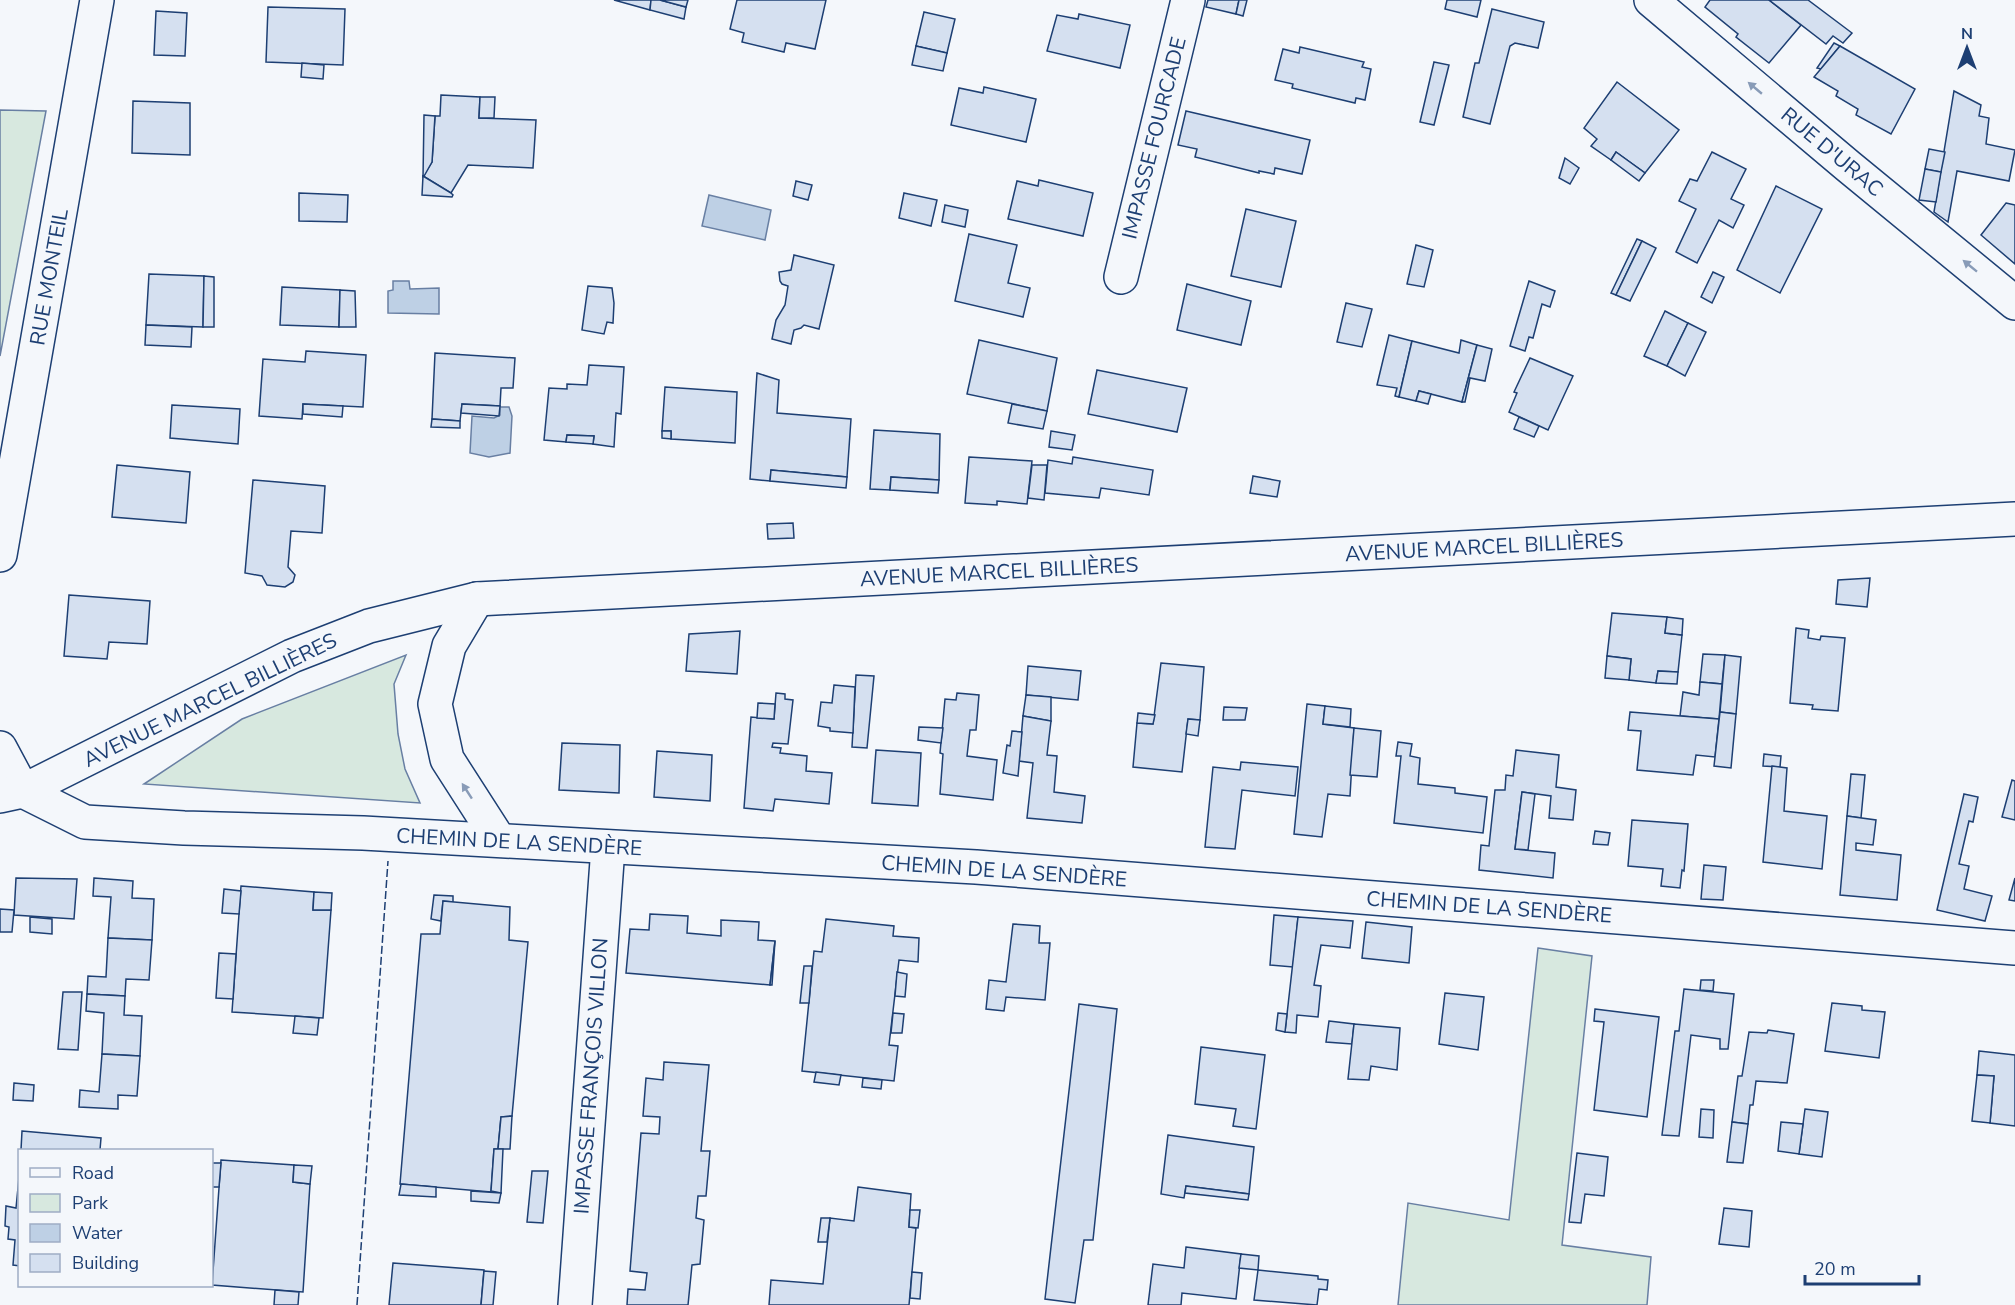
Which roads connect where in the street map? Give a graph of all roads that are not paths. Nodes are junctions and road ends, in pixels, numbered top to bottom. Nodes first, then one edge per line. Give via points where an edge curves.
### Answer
1 (97, 0) edge
2 (1188, 0) edge
3 (1651, 0) edge
4 (1121, 277) dead end
5 (2015, 303) edge
6 (2015, 519) edge
7 (0, 555) edge
8 (477, 599) junction
9 (0, 748) edge
10 (12, 794) edge
11 (499, 840) junction
12 (608, 847) junction
13 (2015, 948) edge
14 (575, 1305) edge

1 - 7 street, RUE MONTEIL
2 - 4 street, IMPASSE FOURCADE
5 -> 3 street, RUE D'URAC
6 - 8 street, AVENUE MARCEL BILLIÈRES
8 - 10 street, AVENUE MARCEL BILLIÈRES via 369,626 292,656
11 -> 8 street via 447,759 435,704 449,646
9 - 10 street
10 - 11 street, CHEMIN DE LA SENDÈRE via 85,822
11 - 12 street, CHEMIN DE LA SENDÈRE
12 - 13 street, CHEMIN DE LA SENDÈRE via 976,867
12 - 14 street, IMPASSE FRANÇOIS VILLON

